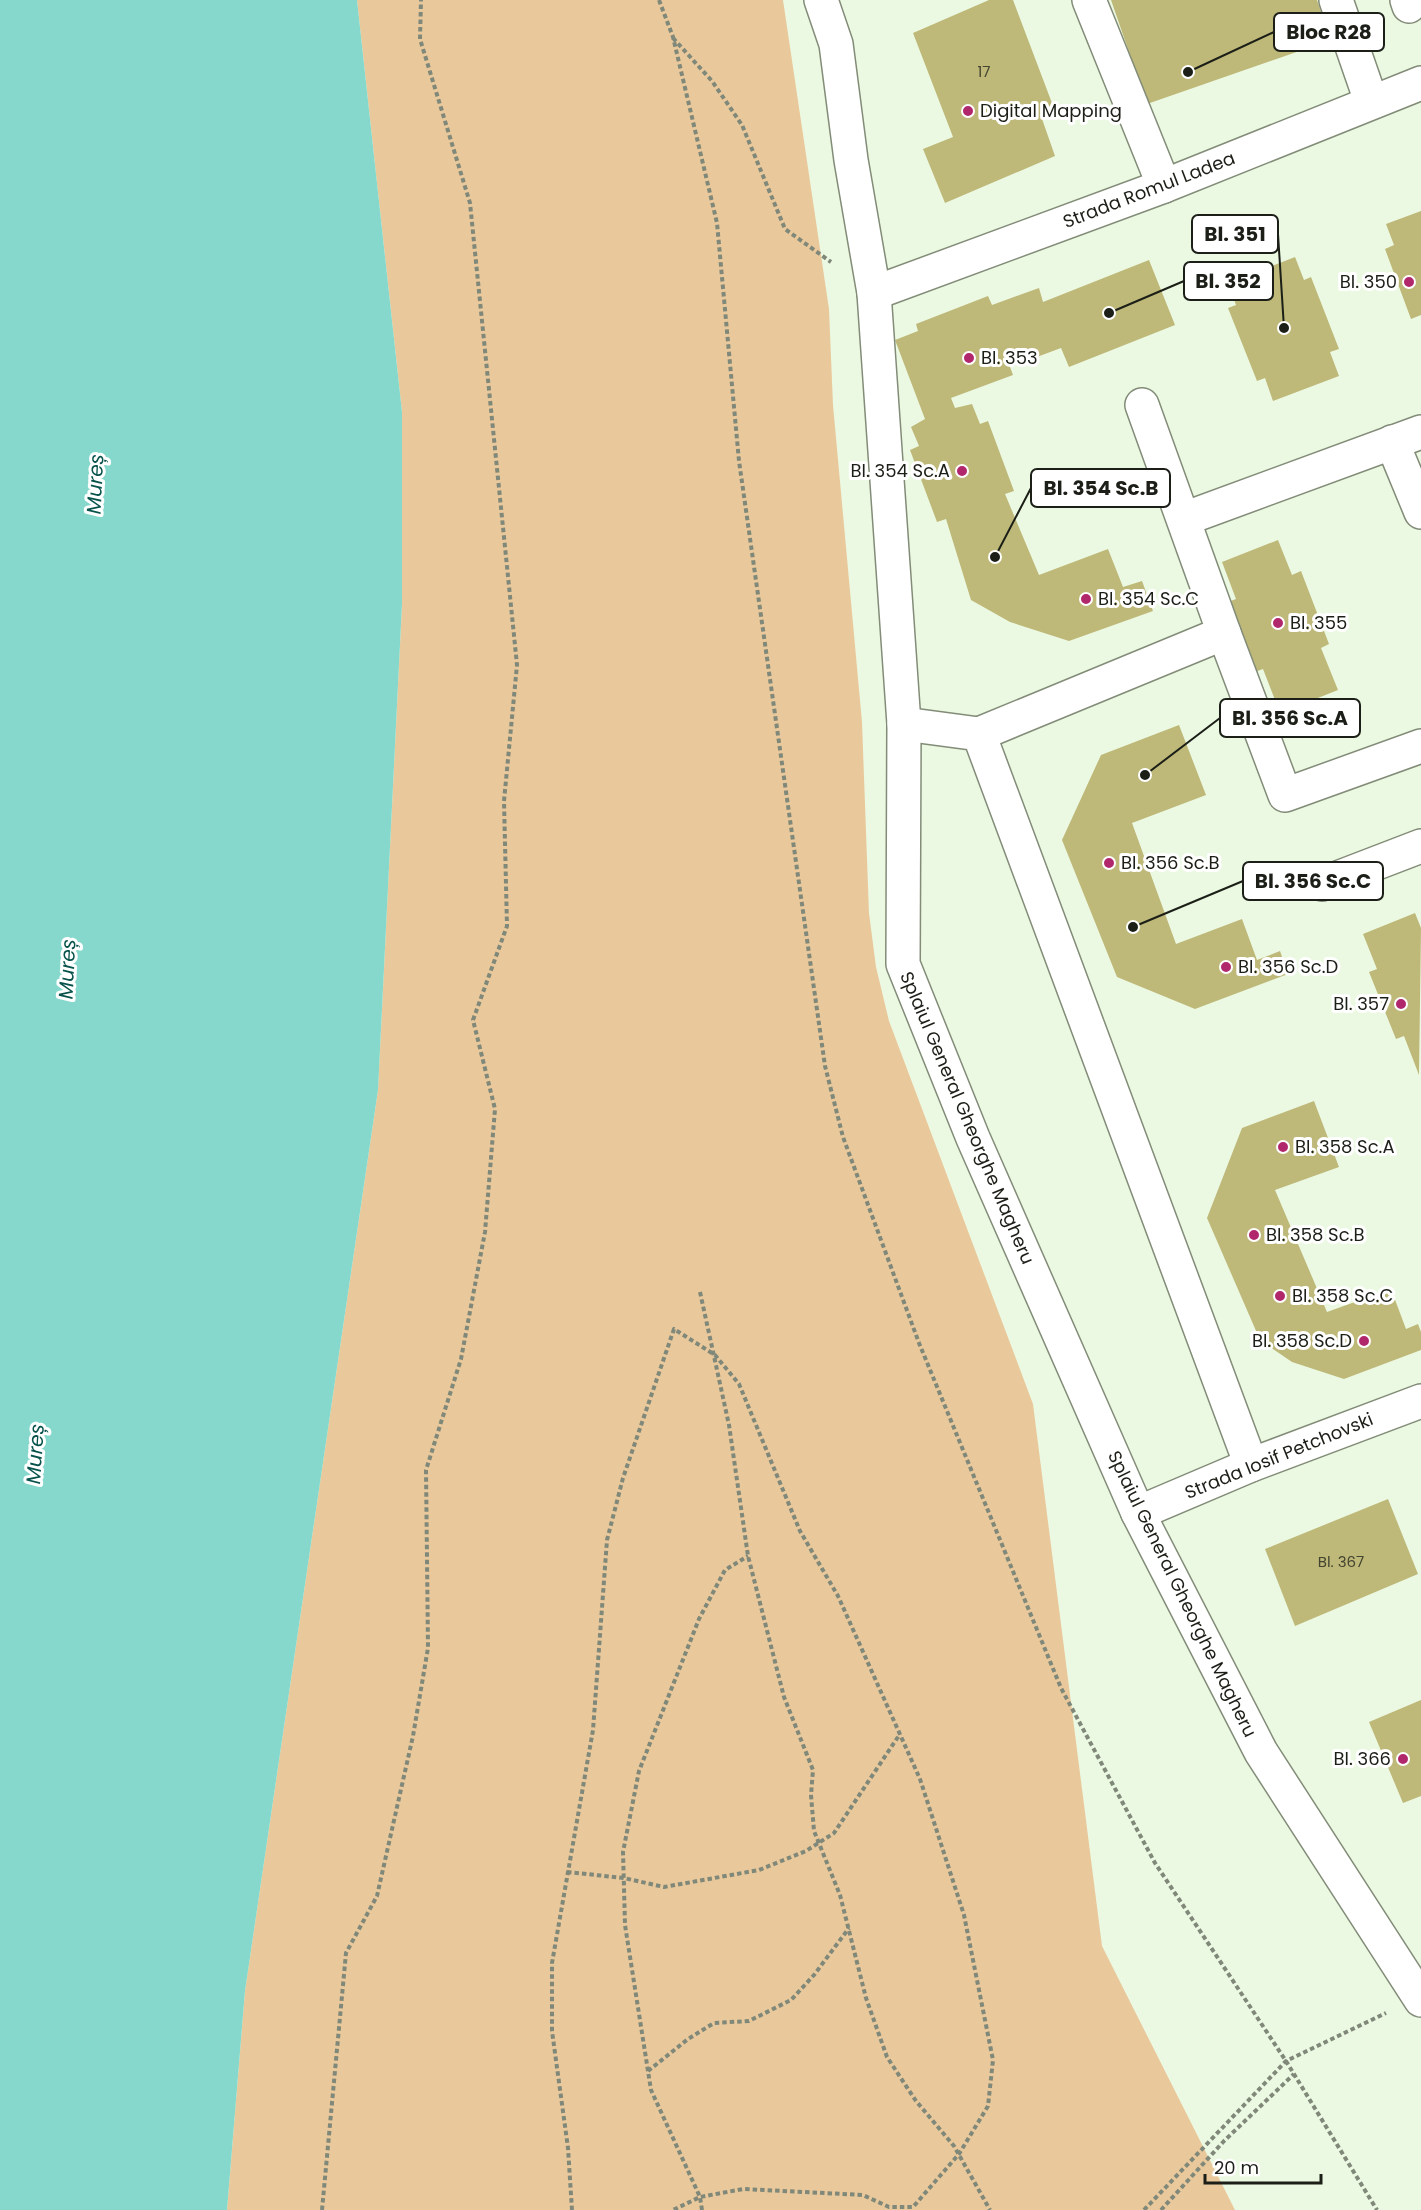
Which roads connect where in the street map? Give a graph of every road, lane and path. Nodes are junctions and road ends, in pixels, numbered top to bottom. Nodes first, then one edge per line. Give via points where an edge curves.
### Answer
1 (421, 0) edge
2 (659, 0) edge
3 (820, 0) edge
4 (1089, 0) edge
5 (1336, 0) edge
6 (673, 37) junction
7 (1421, 82) edge
8 (1371, 101) junction
9 (1164, 186) junction
10 (874, 293) junction
11 (1142, 405) dead end
12 (1407, 437) edge
13 (1421, 512) edge
14 (1184, 519) junction
15 (1224, 633) junction
16 (904, 724) junction
17 (979, 734) junction
18 (1421, 746) edge
19 (1421, 846) edge
20 (1322, 884) dead end
21 (700, 1292) dead end
22 (715, 1355) junction
23 (1421, 1401) edge
24 (1251, 1465) junction
25 (1138, 1513) junction
26 (748, 1556) junction
27 (900, 1734) junction
28 (818, 1843) junction
29 (567, 1872) junction
30 (624, 1878) junction
31 (849, 1927) junction
32 (1420, 1999) edge
33 (1286, 2061) junction
34 (648, 2071) junction
35 (1294, 2074) junction
36 (959, 2154) junction
37 (700, 2197) junction
38 (322, 2210) edge
39 (572, 2210) edge
40 (673, 2210) edge
41 (702, 2210) edge
42 (990, 2210) edge
43 (1144, 2210) edge
44 (1161, 2210) edge
45 (1377, 2210) edge

1 - 38 path via 420,39 470,202 517,665 504,801 507,926 474,1020 495,1109 485,1232 461,1359 426,1470 428,1648 413,1736 376,1896 346,1953
2 - 6 path
3 - 10 street, Splaiul General Gheorghe Magheru via 836,44
4 - 9 street
5 - 8 street
6 - 10 path via 712,81 742,125 784,229
6 - 33 path via 717,223 739,461 825,1066 843,1137 919,1343 1061,1688 1155,1863
7 - 8 street, Strada Romul Ladea
8 - 9 street, Strada Romul Ladea
9 - 10 street, Strada Romul Ladea
10 - 16 street, Splaiul General Gheorghe Magheru
11 - 14 street
12 - 13 street
12 - 14 street
14 - 15 street
15 - 17 street
15 - 18 street via 1285,795
16 - 17 street
16 - 25 street, Splaiul General Gheorghe Magheru via 903,964 973,1138
17 - 24 street
19 - 20 street
21 - 22 path
22 - 26 path
22 - 27 path via 739,1384 800,1531 838,1596
22 - 29 path via 674,1329 623,1478 608,1540 593,1730
23 - 24 street, Strada Iosif Petchovski
24 - 25 street, Strada Iosif Petchovski
25 - 32 street, Splaiul General Gheorghe Magheru via 1261,1752
26 - 28 path via 784,1697 813,1770 812,1807
26 - 30 path via 725,1570 699,1619 639,1771 623,1852
27 - 28 path via 834,1833
27 - 36 path via 920,1779 964,1915 993,2060 988,2106
28 - 30 path via 759,1870 664,1887
28 - 31 path
29 - 30 path
29 - 39 path via 552,1963 552,2031
30 - 34 path via 625,1925
31 - 34 path via 791,2000 749,2021 714,2023
31 - 36 path via 866,1998 887,2057
32 - 33 path
33 - 35 path
33 - 43 path
34 - 37 path via 651,2090
35 - 44 path via 1224,2140
35 - 45 path
36 - 37 path via 913,2207 889,2207 863,2195 788,2190 743,2189
36 - 42 path
37 - 40 path
37 - 41 path

